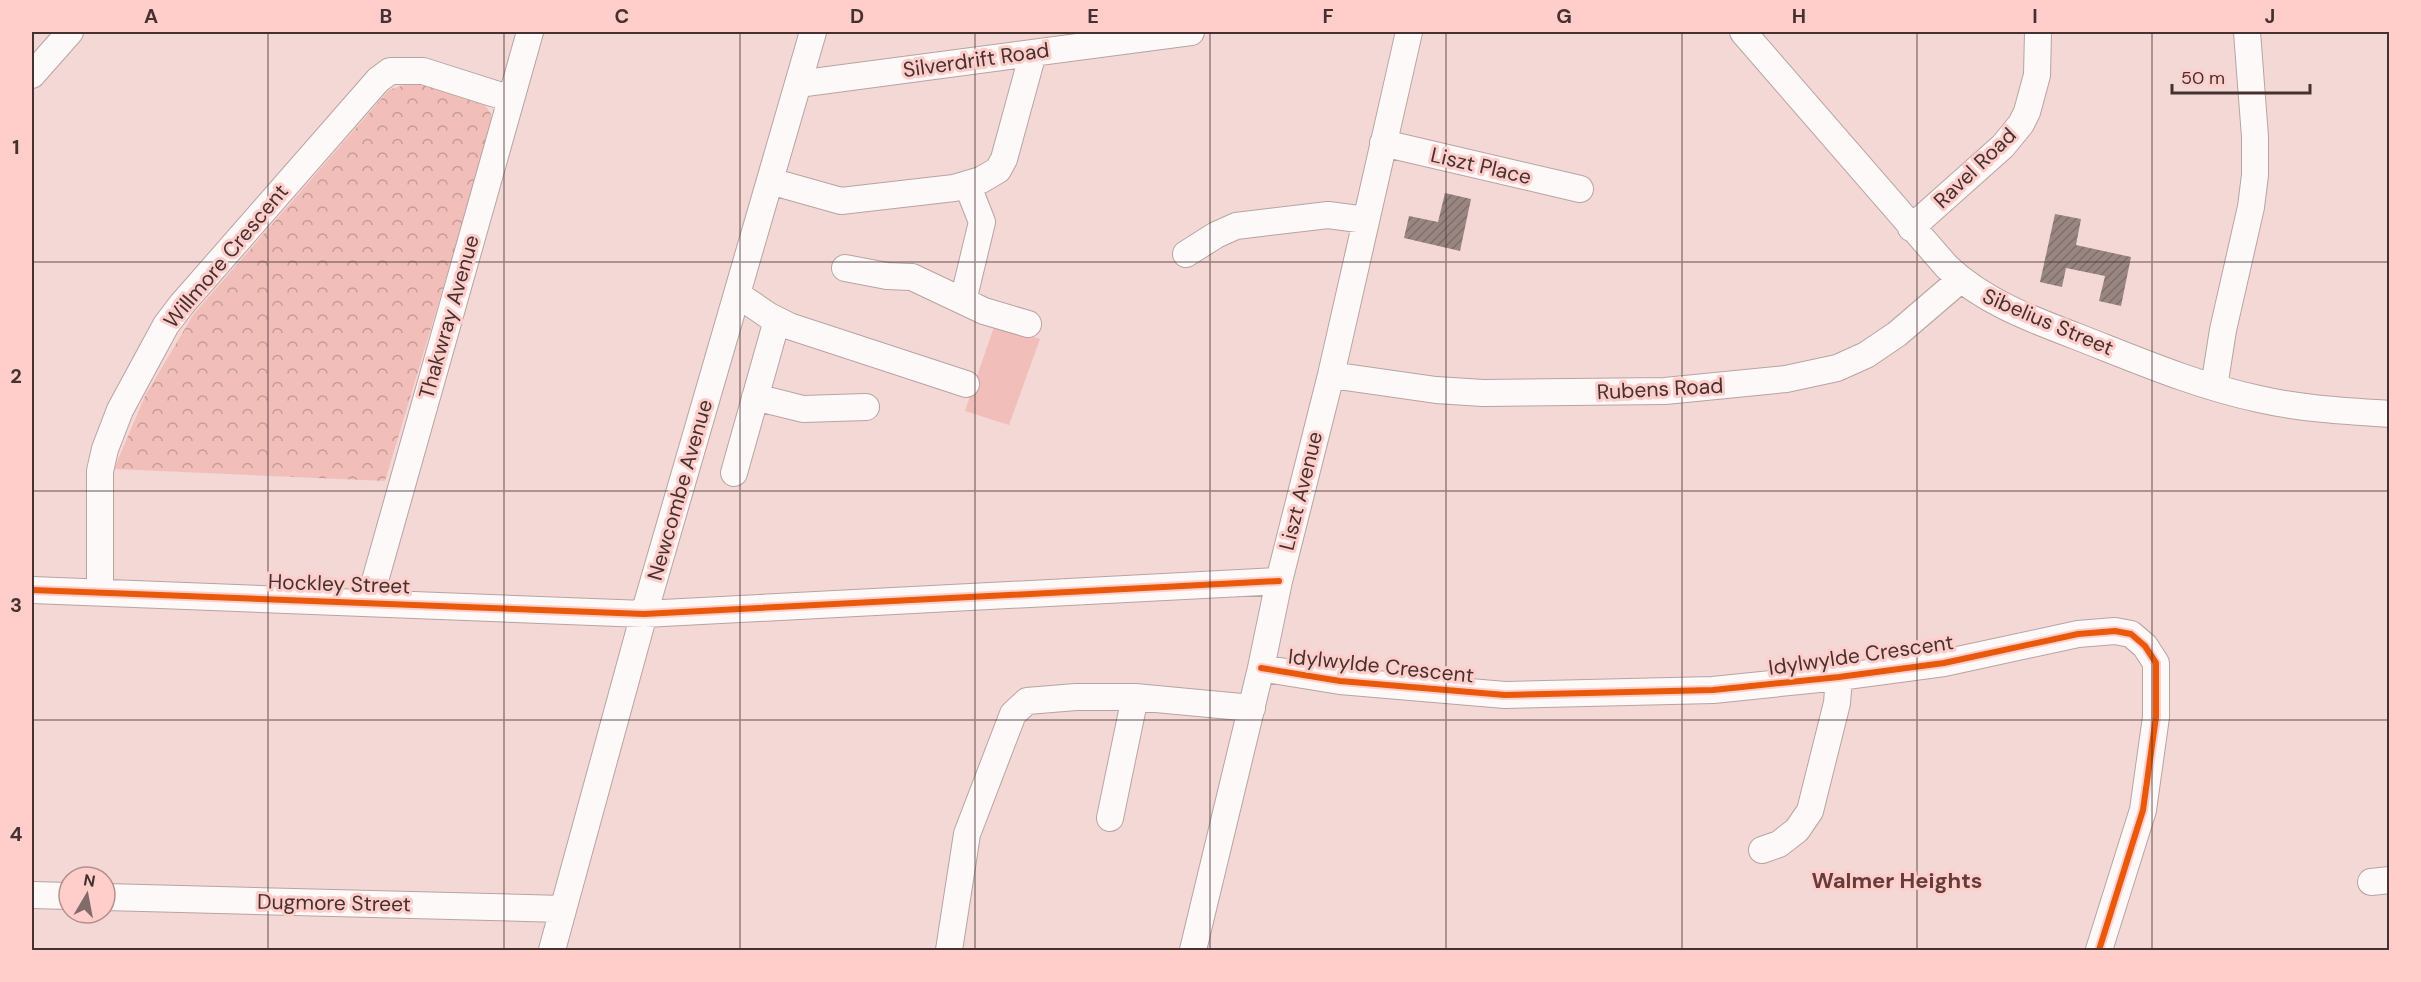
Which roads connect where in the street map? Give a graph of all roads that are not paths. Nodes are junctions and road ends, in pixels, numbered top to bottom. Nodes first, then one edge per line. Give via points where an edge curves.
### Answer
1 (70, 32) edge
2 (530, 32) edge
3 (813, 32) edge
4 (1191, 32) edge
5 (1409, 32) edge
6 (1743, 32) edge
7 (2038, 32) edge
8 (2247, 32) edge
9 (1033, 53) junction
10 (32, 75) edge
11 (798, 84) junction
12 (511, 99) junction
13 (1383, 143) junction
14 (770, 181) junction
15 (967, 184) junction
16 (1580, 189) dead end
17 (1366, 220) junction
18 (1911, 228) junction
19 (1186, 254) dead end
20 (845, 268) dead end
21 (1960, 280) junction
22 (737, 294) junction
23 (963, 301) junction
24 (777, 321) junction
25 (1028, 324) dead end
26 (1330, 375) junction
27 (966, 384) dead end
28 (2214, 387) junction
29 (755, 397) junction
30 (866, 407) dead end
31 (2390, 414) edge
32 (734, 473) dead end
33 (1279, 581) junction
34 (32, 590) edge
35 (100, 592) junction
36 (369, 602) junction
37 (644, 614) junction
38 (1261, 668) junction
39 (1839, 677) junction
40 (1135, 697) junction
41 (1252, 708) junction
42 (1110, 818) dead end
43 (1762, 850) dead end
44 (32, 895) edge
45 (57, 896) edge
46 (117, 897) edge
47 (563, 909) junction
48 (552, 951) edge
49 (949, 951) edge
50 (1193, 951) edge
51 (2099, 951) edge

1 - 10 street
2 - 12 street, Thakwray Avenue
3 - 11 street, Newcombe Avenue
4 - 9 street, Silverdrift Road
5 - 13 street, Liszt Avenue
6 - 18 street, Sibelius Street
7 - 18 street, Ravel Road via 2037,75 2021,124 2003,146
8 - 28 street via 2255,175
9 - 11 street, Silverdrift Road
9 - 15 street via 1004,159 998,170
11 - 14 street, Newcombe Avenue
12 - 35 street, Willmore Crescent via 423,71 390,71 182,304 166,325 120,410 105,449 100,471
12 - 36 street, Thakwray Avenue
13 - 16 street, Liszt Place
13 - 17 street, Liszt Avenue
14 - 15 street via 841,201
14 - 22 street, Newcombe Avenue
15 - 23 street via 982,222
17 - 19 street via 1328,215 1236,226
17 - 26 street, Liszt Avenue
18 - 21 street, Sibelius Street
20 - 23 street via 912,277
21 - 26 street, Rubens Road via 1866,355 1837,368 1786,379 1665,391 1493,393 1436,390
21 - 28 street, Sibelius Street via 2016,313
22 - 24 street
22 - 37 street, Newcombe Avenue
23 - 25 street
24 - 27 street
24 - 29 street
26 - 33 street, Liszt Avenue
28 - 31 street, Sibelius Street via 2295,406
29 - 30 street via 803,409
29 - 32 street
33 - 37 street, Hockley Street
33 - 38 street, Liszt Avenue
34 - 35 street, Hockley Street
35 - 36 street, Hockley Street
36 - 37 street, Hockley Street
37 - 47 street, Newcombe Avenue
38 - 39 street, Idylwylde Crescent via 1340,681 1505,695 1713,690
38 - 41 street, Liszt Avenue
39 - 43 street via 1837,703 1810,811 1797,830 1779,844
39 - 51 street, Idylwylde Crescent via 1944,663 2087,633 2131,634 2145,646 2156,663 2156,717 2143,810
40 - 41 street
40 - 42 street
40 - 49 street via 1035,699 1017,709 968,834
41 - 50 street, Liszt Avenue
44 - 45 street
46 - 47 street, Dugmore Street
47 - 48 street, Newcombe Avenue

